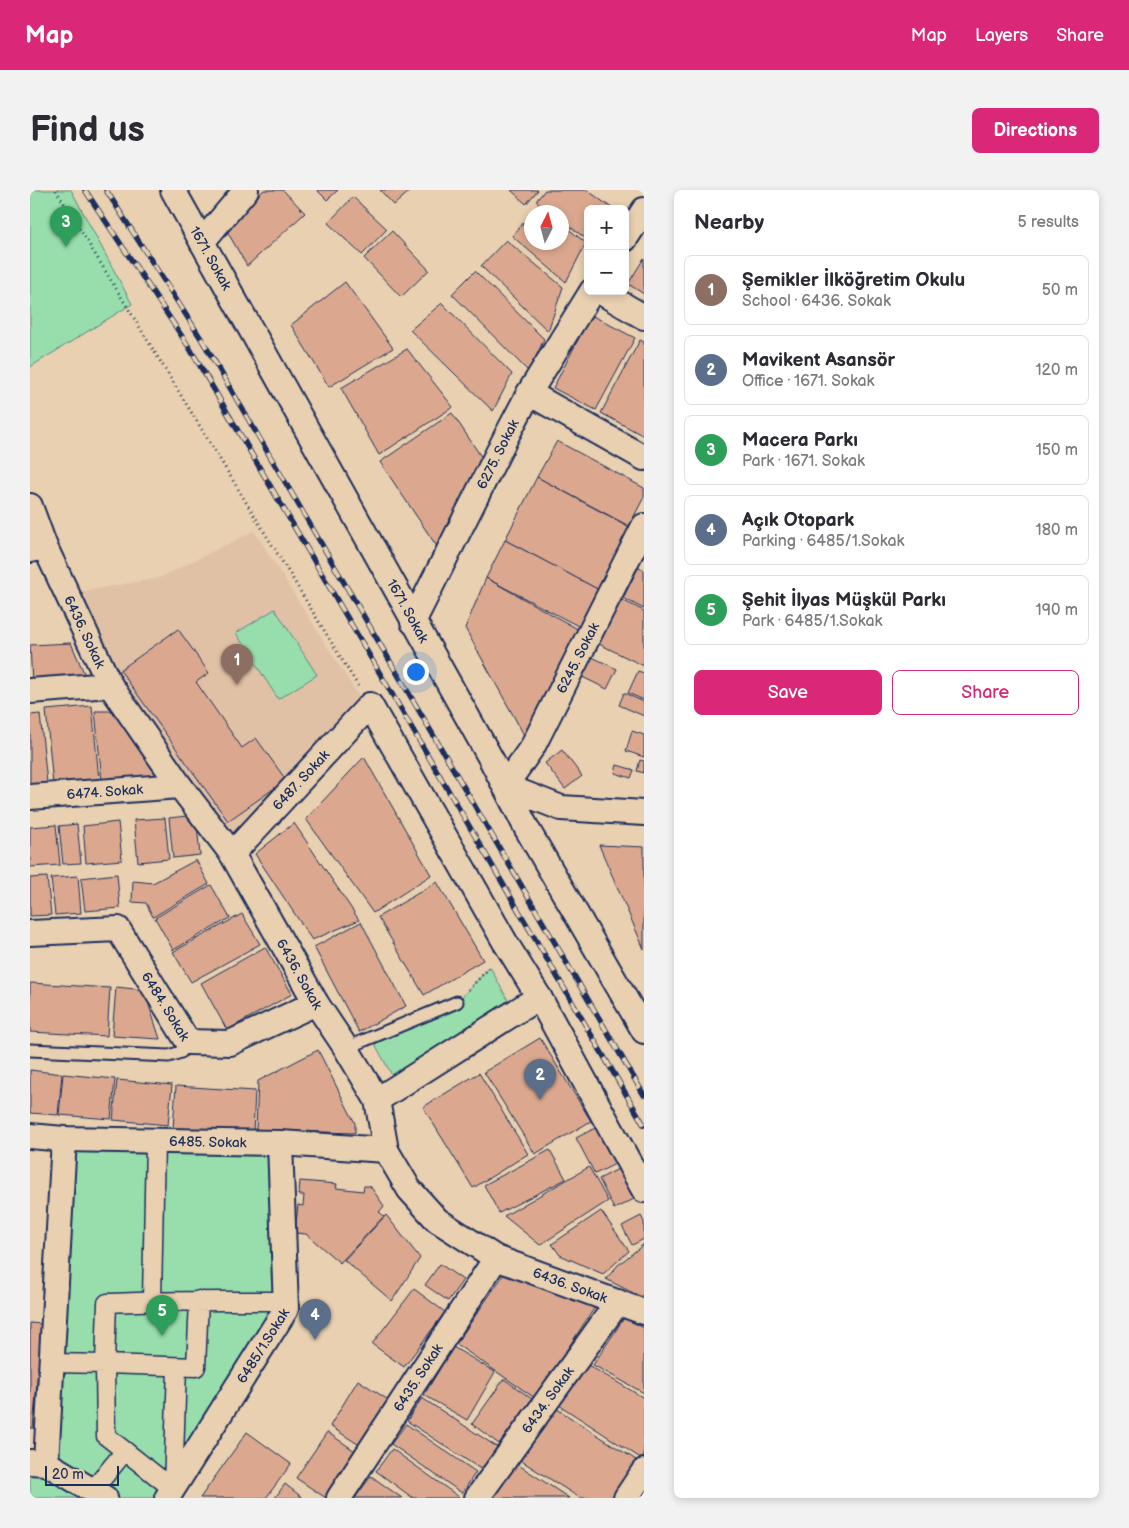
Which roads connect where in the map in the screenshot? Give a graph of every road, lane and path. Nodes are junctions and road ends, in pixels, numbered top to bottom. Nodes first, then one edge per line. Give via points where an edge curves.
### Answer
1 (56, 190) edge
2 (173, 190) edge
3 (246, 190) edge
4 (644, 210) edge
5 (629, 233) edge
6 (202, 242) junction
7 (590, 295) edge
8 (606, 295) edge
9 (644, 317) edge
10 (529, 394) junction
11 (644, 458) edge
12 (30, 506) edge
13 (644, 526) edge
14 (38, 548) edge
15 (414, 622) junction
16 (110, 685) junction
17 (30, 691) edge
18 (370, 705) junction
19 (180, 786) junction
20 (505, 786) junction
21 (30, 797) edge
22 (643, 811) edge
23 (232, 854) junction
24 (30, 933) edge
25 (505, 942) junction
26 (539, 997) junction
27 (457, 1002) joint
28 (316, 1003) junction
29 (644, 1031) edge
30 (188, 1042) junction
31 (346, 1048) junction
32 (30, 1050) edge
33 (377, 1100) junction
34 (30, 1136) edge
35 (64, 1139) junction
36 (154, 1141) junction
37 (280, 1143) junction
38 (386, 1150) junction
39 (644, 1190) edge
40 (496, 1258) junction
41 (152, 1300) junction
42 (199, 1300) junction
43 (286, 1301) junction
44 (618, 1302) junction
45 (644, 1312) edge
46 (52, 1362) junction
47 (105, 1364) junction
48 (176, 1366) junction
49 (125, 1451) junction
50 (38, 1463) edge
51 (644, 1471) edge
52 (170, 1493) edge
53 (99, 1494) edge
54 (339, 1498) edge
55 (477, 1498) edge
56 (626, 1498) edge

1 - 18 path
2 - 6 street, 1671. Sokak
3 - 6 street
4 - 5 street
6 - 15 street, 1671. Sokak
7 - 10 street, 6275. Sokak
8 - 9 street
10 - 11 street
10 - 15 street, 6275. Sokak
12 - 14 street, 6436. Sokak
13 - 20 street, 6245. Sokak via 534,746
14 - 16 street, 6436. Sokak
15 - 20 street, 1671. Sokak
16 - 17 street
16 - 19 street, 6436. Sokak
18 - 23 street, 6487. Sokak
18 - 25 street
19 - 21 street, 6474. Sokak
19 - 23 street, 6436. Sokak
20 - 22 street via 561,808
20 - 29 street, 1671. Sokak
23 - 28 street, 6436. Sokak
24 - 30 street, 6484. Sokak via 118,929
25 - 26 street
25 - 27 path via 490,967
26 - 33 street
26 - 39 street
27 - 31 lane
28 - 30 street, 6484. Sokak via 230,1043
28 - 31 street, 6436. Sokak
30 - 32 lane via 181,1052 169,1056
31 - 33 street, 6436. Sokak
33 - 38 street, 6436. Sokak
34 - 35 street, 6485. Sokak
35 - 36 street, 6485. Sokak
35 - 46 street
36 - 37 street, 6485. Sokak
36 - 41 street
37 - 38 street, 6485. Sokak
37 - 43 street, 6485/1.Sokak
38 - 40 street, 6436. Sokak via 409,1189 437,1220
40 - 44 street, 6436. Sokak
40 - 54 street, 6435. Sokak
41 - 42 street
41 - 47 street via 107,1303
42 - 43 street
42 - 48 street via 196,1367
43 - 52 street, 6485/1.Sokak via 286,1309
44 - 45 street, 6436. Sokak
44 - 55 street, 6434. Sokak
46 - 47 street
46 - 50 street
47 - 48 street
47 - 49 street via 106,1436
48 - 52 street
49 - 52 street
49 - 53 street
50 - 53 street
51 - 56 street

